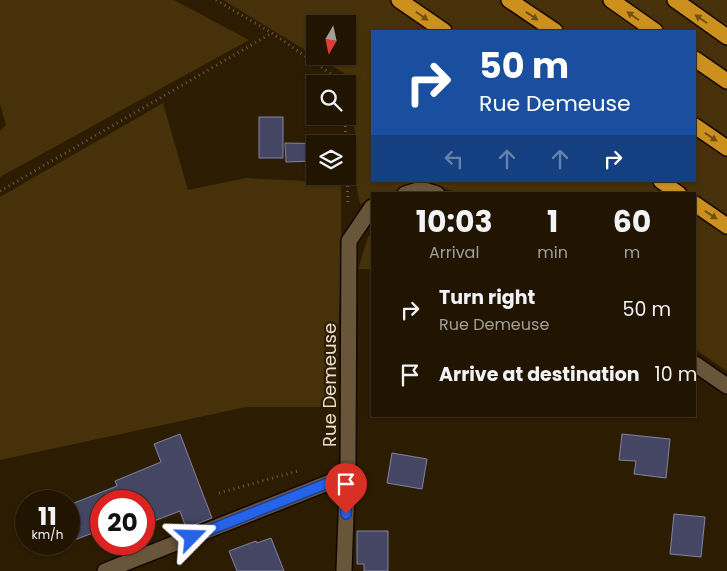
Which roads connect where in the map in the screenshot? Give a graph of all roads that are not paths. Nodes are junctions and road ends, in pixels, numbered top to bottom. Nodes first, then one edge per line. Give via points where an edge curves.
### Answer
1 (399, 0) edge
2 (509, 0) edge
3 (611, 0) edge
4 (675, 0) edge
5 (443, 30) edge
6 (554, 30) edge
7 (655, 30) edge
8 (727, 37) edge
9 (696, 60) edge
10 (727, 81) edge
11 (696, 127) edge
12 (727, 148) edge
13 (662, 182) edge
14 (411, 192) edge
15 (431, 192) edge
16 (677, 192) edge
17 (696, 205) edge
18 (371, 208) edge
19 (727, 226) edge
20 (696, 365) edge
21 (727, 386) edge
22 (348, 475) junction
23 (105, 571) edge
24 (344, 571) edge

1 -> 5 highway
2 -> 6 highway
7 -> 3 highway
8 -> 4 highway
9 - 10 highway
11 -> 12 highway
13 - 16 highway
14 - 15 street via 421,189
17 -> 19 highway
18 - 22 street, Rue Demeuse via 349,241
20 - 21 street
22 - 23 street
22 - 24 street, Rue Demeuse

